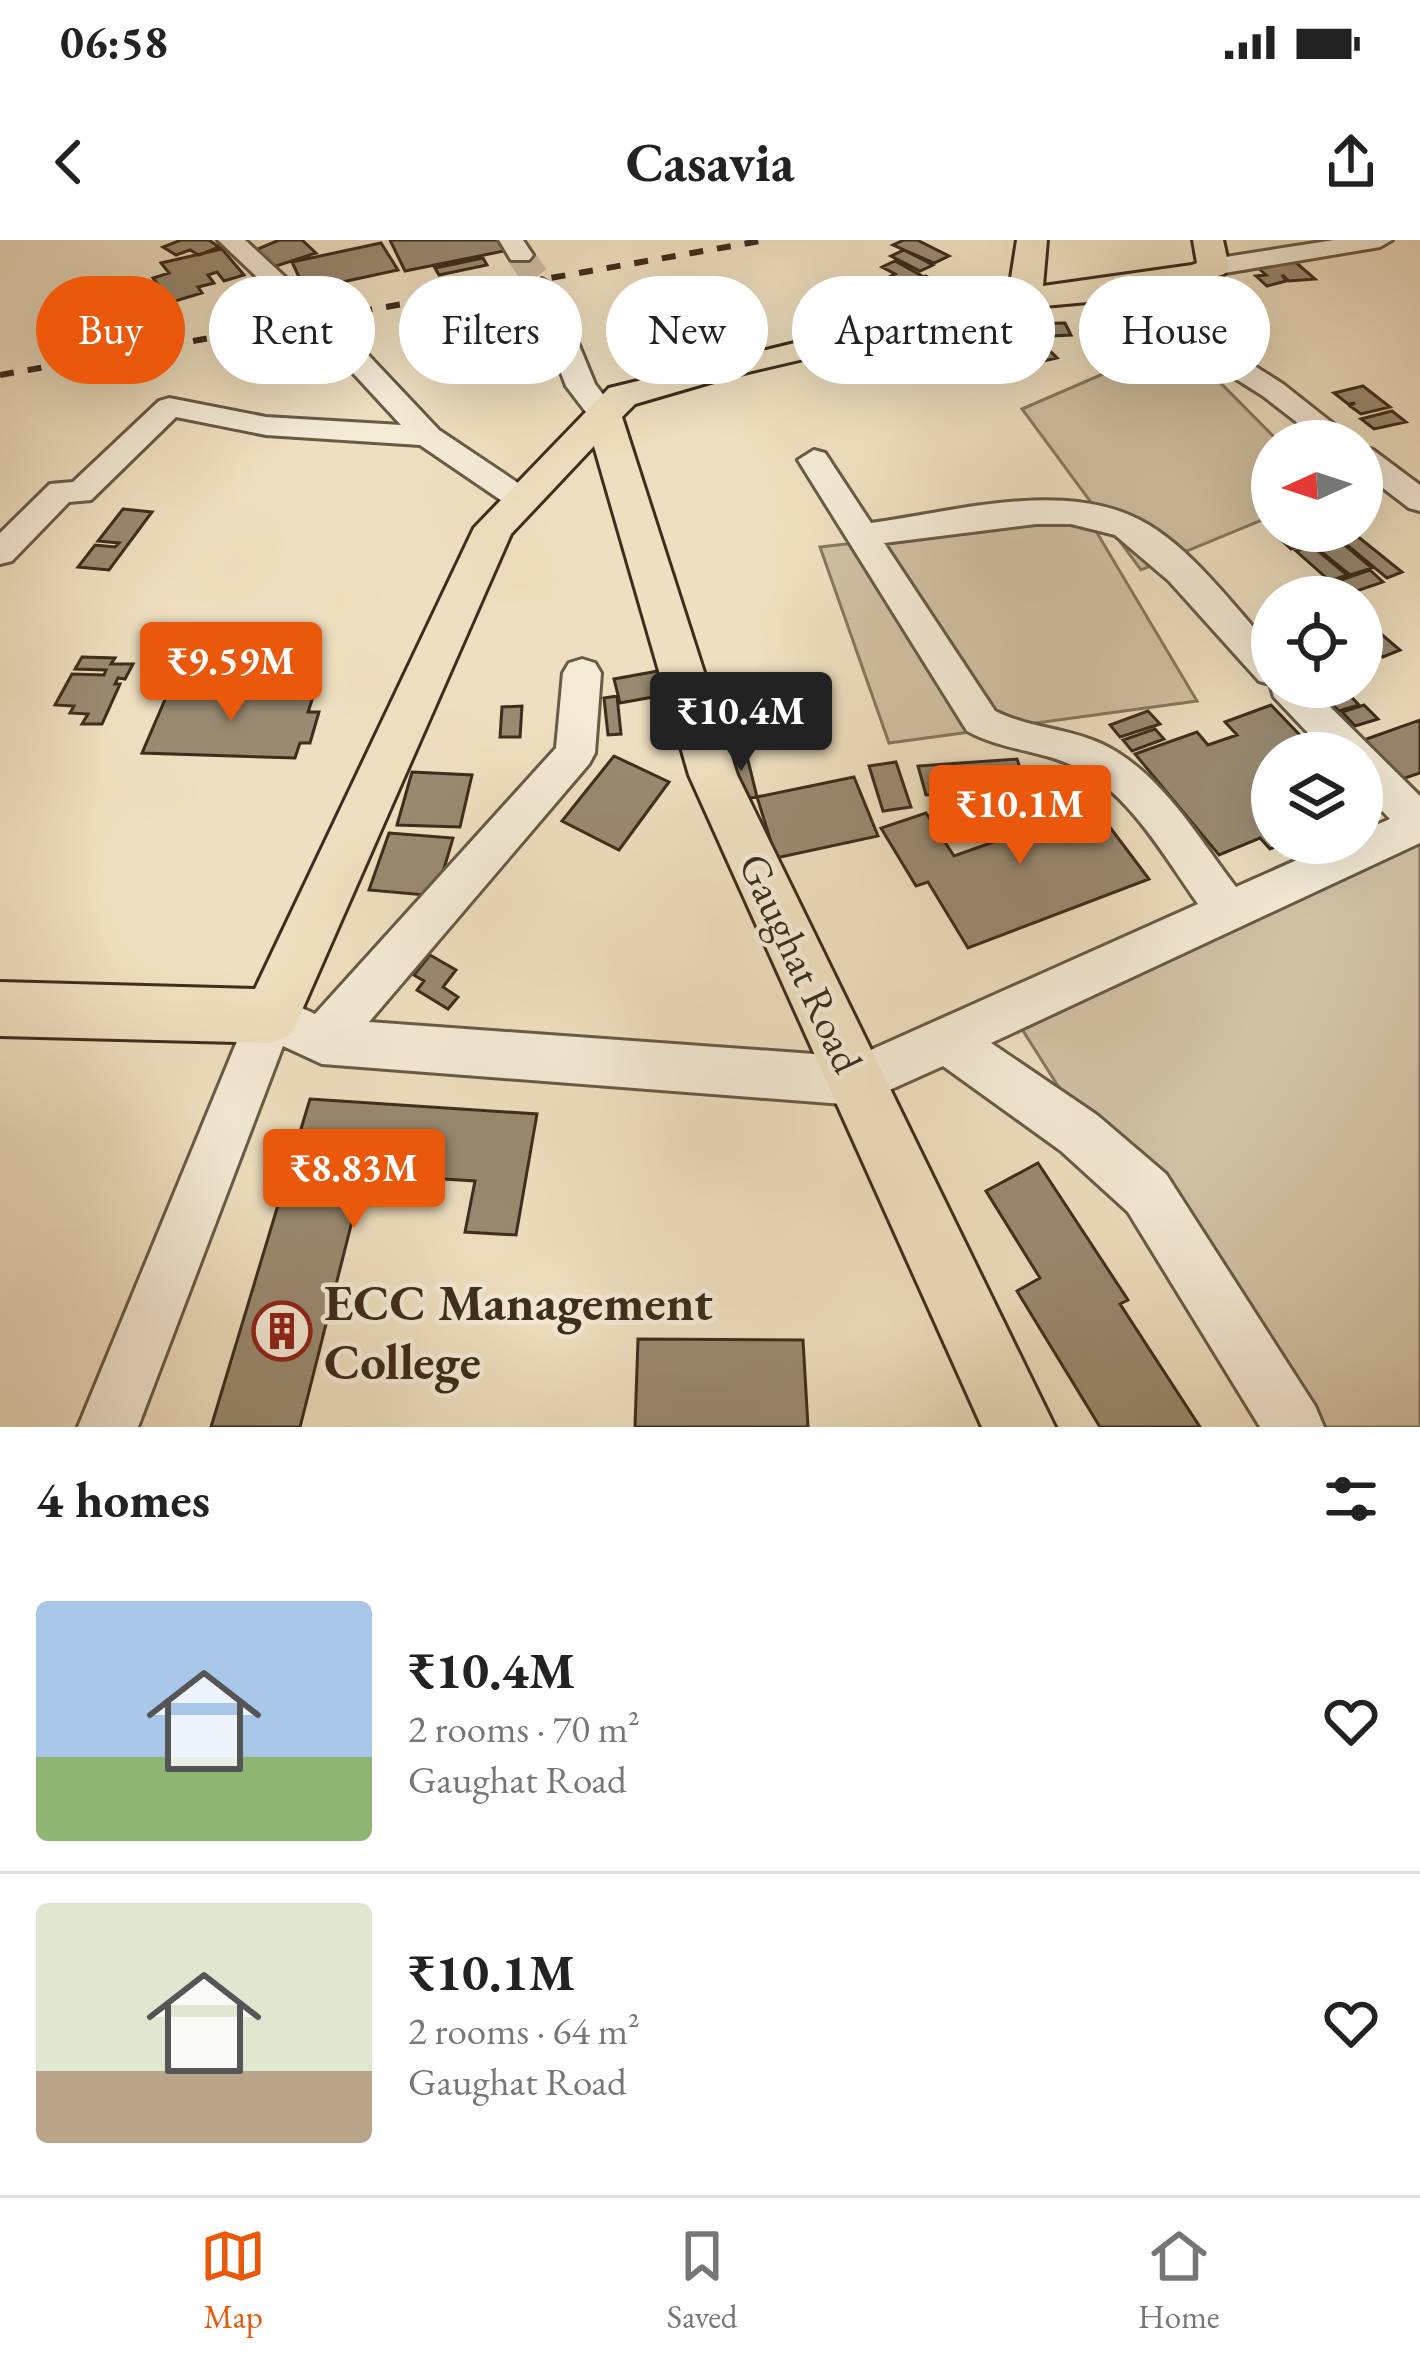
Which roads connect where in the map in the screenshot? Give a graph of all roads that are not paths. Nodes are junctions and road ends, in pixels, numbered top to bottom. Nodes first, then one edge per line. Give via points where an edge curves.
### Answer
1 (230, 240) edge
2 (1032, 240) edge
3 (1380, 240) edge
4 (1210, 254) edge
5 (270, 276) tunnel mouth
6 (1030, 276) edge
7 (1164, 276) edge
8 (792, 352) edge
9 (375, 379) edge
10 (580, 384) edge
11 (1263, 384) edge
12 (603, 414) junction
13 (1312, 420) edge
14 (428, 436) junction
15 (814, 460) dead end
16 (1383, 474) edge
17 (519, 498) junction
18 (1420, 501) edge
19 (862, 535) junction
20 (0, 553) edge
21 (1251, 650) edge
22 (581, 673) dead end
23 (1308, 708) edge
24 (1331, 732) edge
25 (1383, 786) edge
26 (1420, 824) edge
27 (1228, 911) junction
28 (0, 1009) edge
29 (272, 1016) junction
30 (946, 1039) junction
31 (322, 1041) junction
32 (856, 1081) junction
33 (108, 1427) edge
34 (1019, 1427) edge
35 (1294, 1427) edge

1 - 5 street
2 - 6 main road
3 - 4 street
4 - 7 main road
8 - 12 main road via 622,396
9 - 14 street
10 - 12 street
11 - 13 street
12 - 17 main road
12 - 32 main road, Gaughat Road via 713,775
14 - 17 street
14 - 20 street via 266,426 169,406 80,493 62,491
15 - 19 street
16 - 18 street
17 - 29 main road via 494,528 432,655
19 - 21 street via 1093,513 1130,529
19 - 27 street via 981,722 1011,738 1086,754 1124,777
22 - 31 street via 575,753
23 - 24 street
25 - 26 street
26 - 27 street
27 - 30 street
28 - 29 main road
29 - 31 street
29 - 33 street
30 - 32 street
30 - 35 street via 1079,1133 1147,1193
31 - 32 street
32 - 34 main road, Gaughat Road

